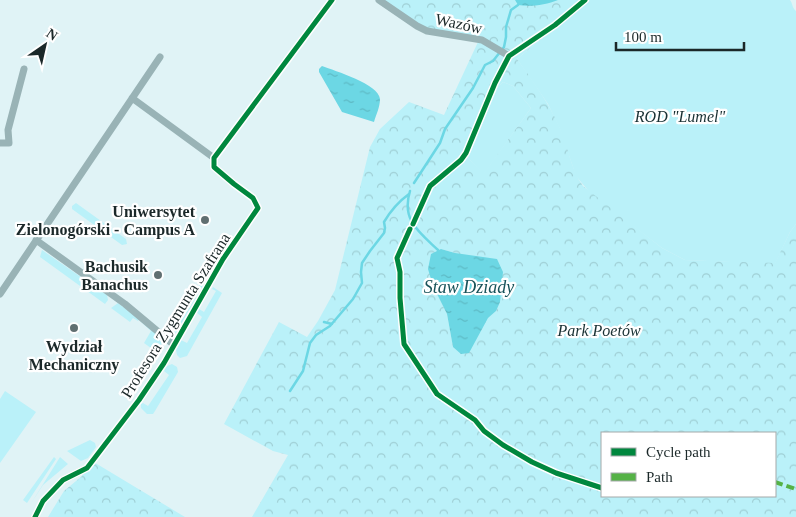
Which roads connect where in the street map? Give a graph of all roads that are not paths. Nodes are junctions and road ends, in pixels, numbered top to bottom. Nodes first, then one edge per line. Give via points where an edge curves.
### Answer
1 (332, 0) edge
2 (379, 0) edge
3 (585, 0) edge
4 (160, 57) dead end
5 (24, 69) dead end
6 (132, 98) junction
7 (0, 143) edge
8 (214, 158) junction
9 (36, 240) junction
10 (0, 294) edge
11 (174, 345) junction
12 (35, 517) edge

1 - 8 street
2 - 3 street, Wazów via 427,31 472,37 508,55 555,25
4 - 6 street
5 - 7 street via 8,130 10,143
6 - 8 street, Profesora Zygmunta Szafrana
6 - 9 street
8 - 11 street, Profesora Zygmunta Szafrana via 214,167 254,198 258,208 223,259
9 - 10 street
9 - 11 street, Profesora Zygmunta Szafrana via 125,304
11 - 12 street, Profesora Zygmunta Szafrana via 153,380 88,468 63,480 43,501

